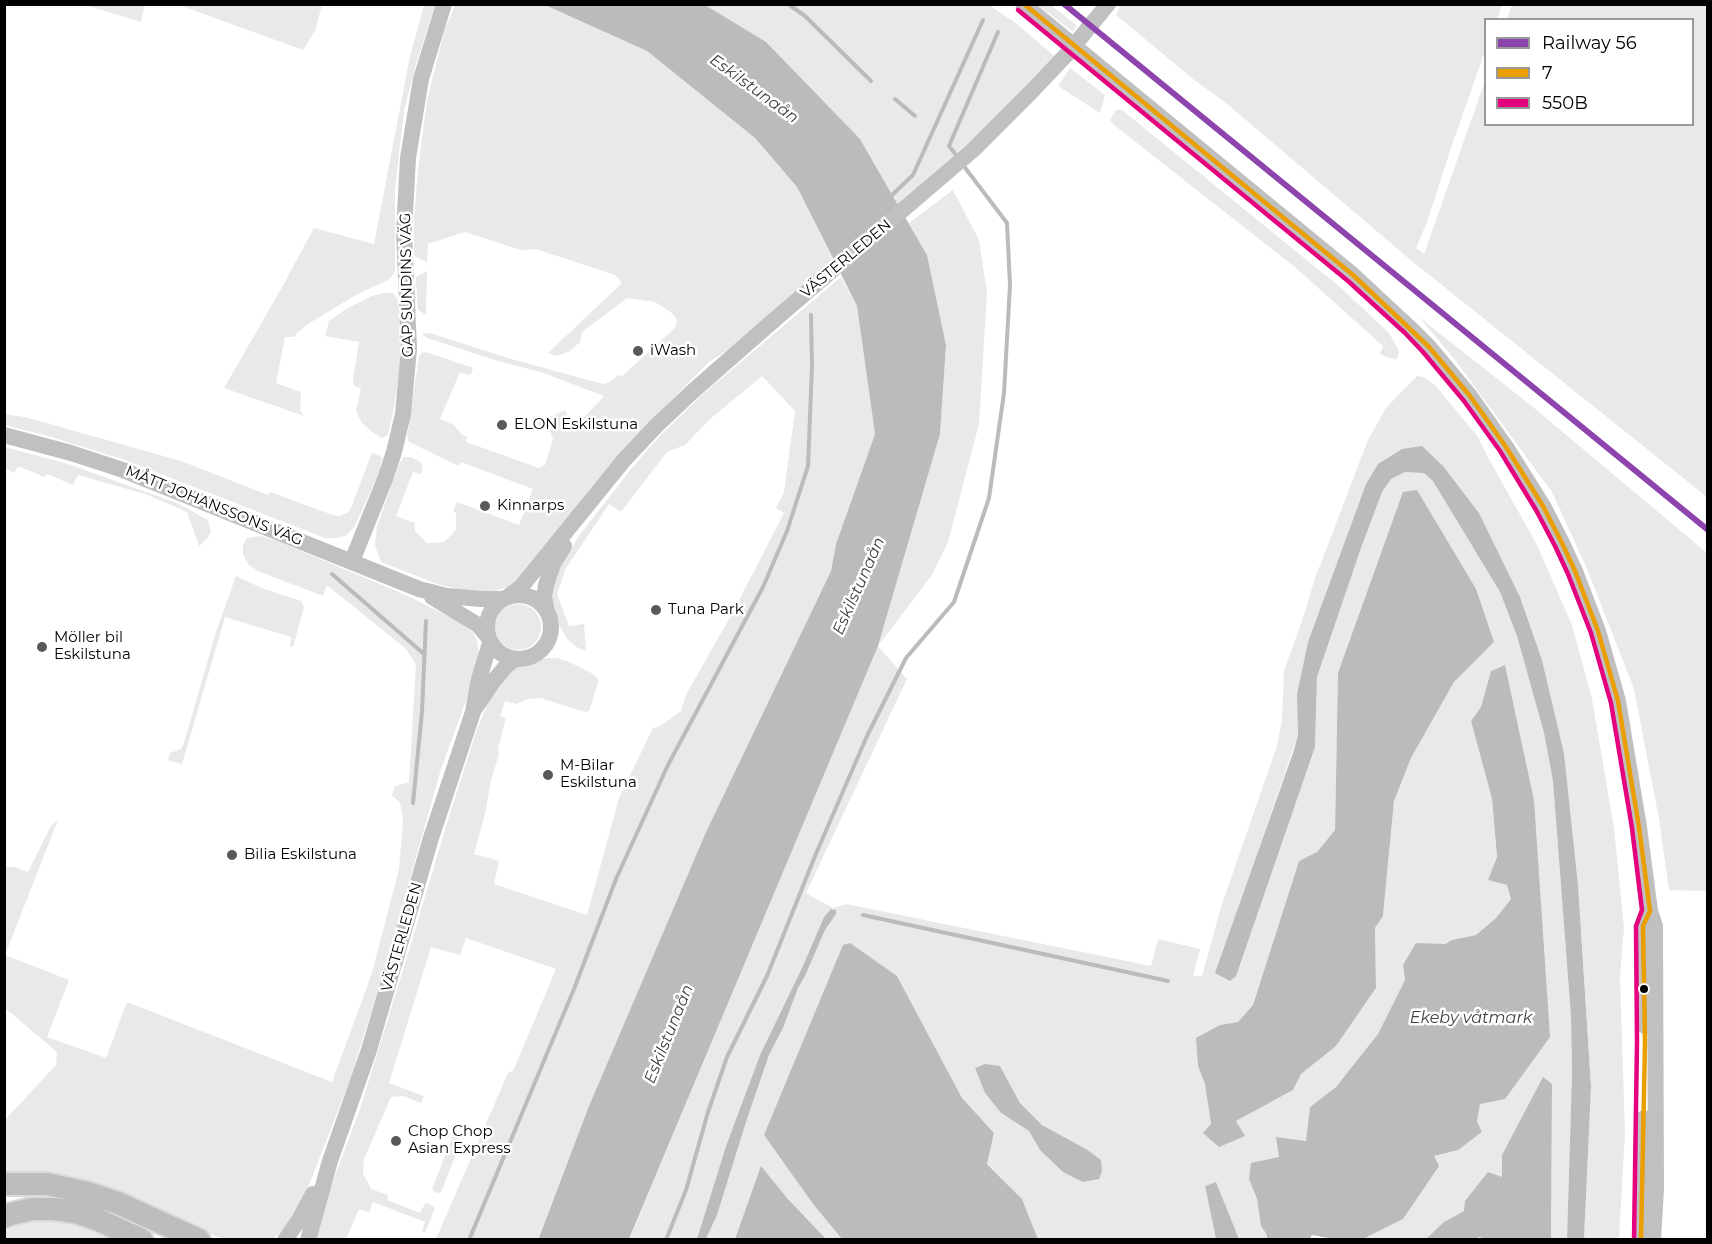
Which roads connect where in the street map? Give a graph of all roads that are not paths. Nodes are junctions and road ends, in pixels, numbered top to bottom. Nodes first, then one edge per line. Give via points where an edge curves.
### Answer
1 (444, 4) edge
2 (1023, 4) edge
3 (1108, 4) edge
4 (4, 435) edge
5 (584, 511) junction
6 (352, 561) junction
7 (419, 588) junction
8 (506, 598) junction
9 (547, 612) junction
10 (489, 640) junction
11 (515, 659) junction
12 (473, 712) junction
13 (330, 1161) junction
14 (4, 1184) edge
15 (4, 1217) edge
16 (1647, 1233) edge
17 (142, 1239) edge
18 (199, 1239) edge
19 (285, 1239) edge
20 (308, 1239) edge

1 - 6 main road, GAP SUNDINS VÄG via 421,80 408,158 405,231 409,349 403,414 385,479
2 - 16 main road via 1386,305 1470,396 1543,506 1562,543 1598,631 1618,701 1655,926 1656,1189
3 - 5 main road, VÄSTERLEDEN, bridge via 1068,52 974,149 692,392 624,459
4 - 6 main road, MÅTT JOHANSSONS VÄG via 123,470
5 - 8 main road, VÄSTERLEDEN via 520,587
5 - 9 main road, VÄSTERLEDEN via 553,564 544,597
6 - 7 main road, MÅTT JOHANSSONS VÄG
7 - 8 main road, MÅTT JOHANSSONS VÄG via 447,596
7 - 10 main road, MÅTT JOHANSSONS VÄG via 478,625
8 - 9 main road via 522,595 534,599
8 - 10 main road via 488,617
9 - 11 main road via 551,630 545,646 532,657
10 - 11 main road via 498,652
10 - 12 main road, VÄSTERLEDEN
11 - 12 main road, VÄSTERLEDEN via 507,664
12 - 13 main road, VÄSTERLEDEN via 431,838 369,1050
13 - 19 main road, VÄSTERLEDEN
13 - 20 main road, VÄSTERLEDEN
14 - 18 highway via 47,1184 88,1193
15 - 17 highway via 32,1209 75,1212

